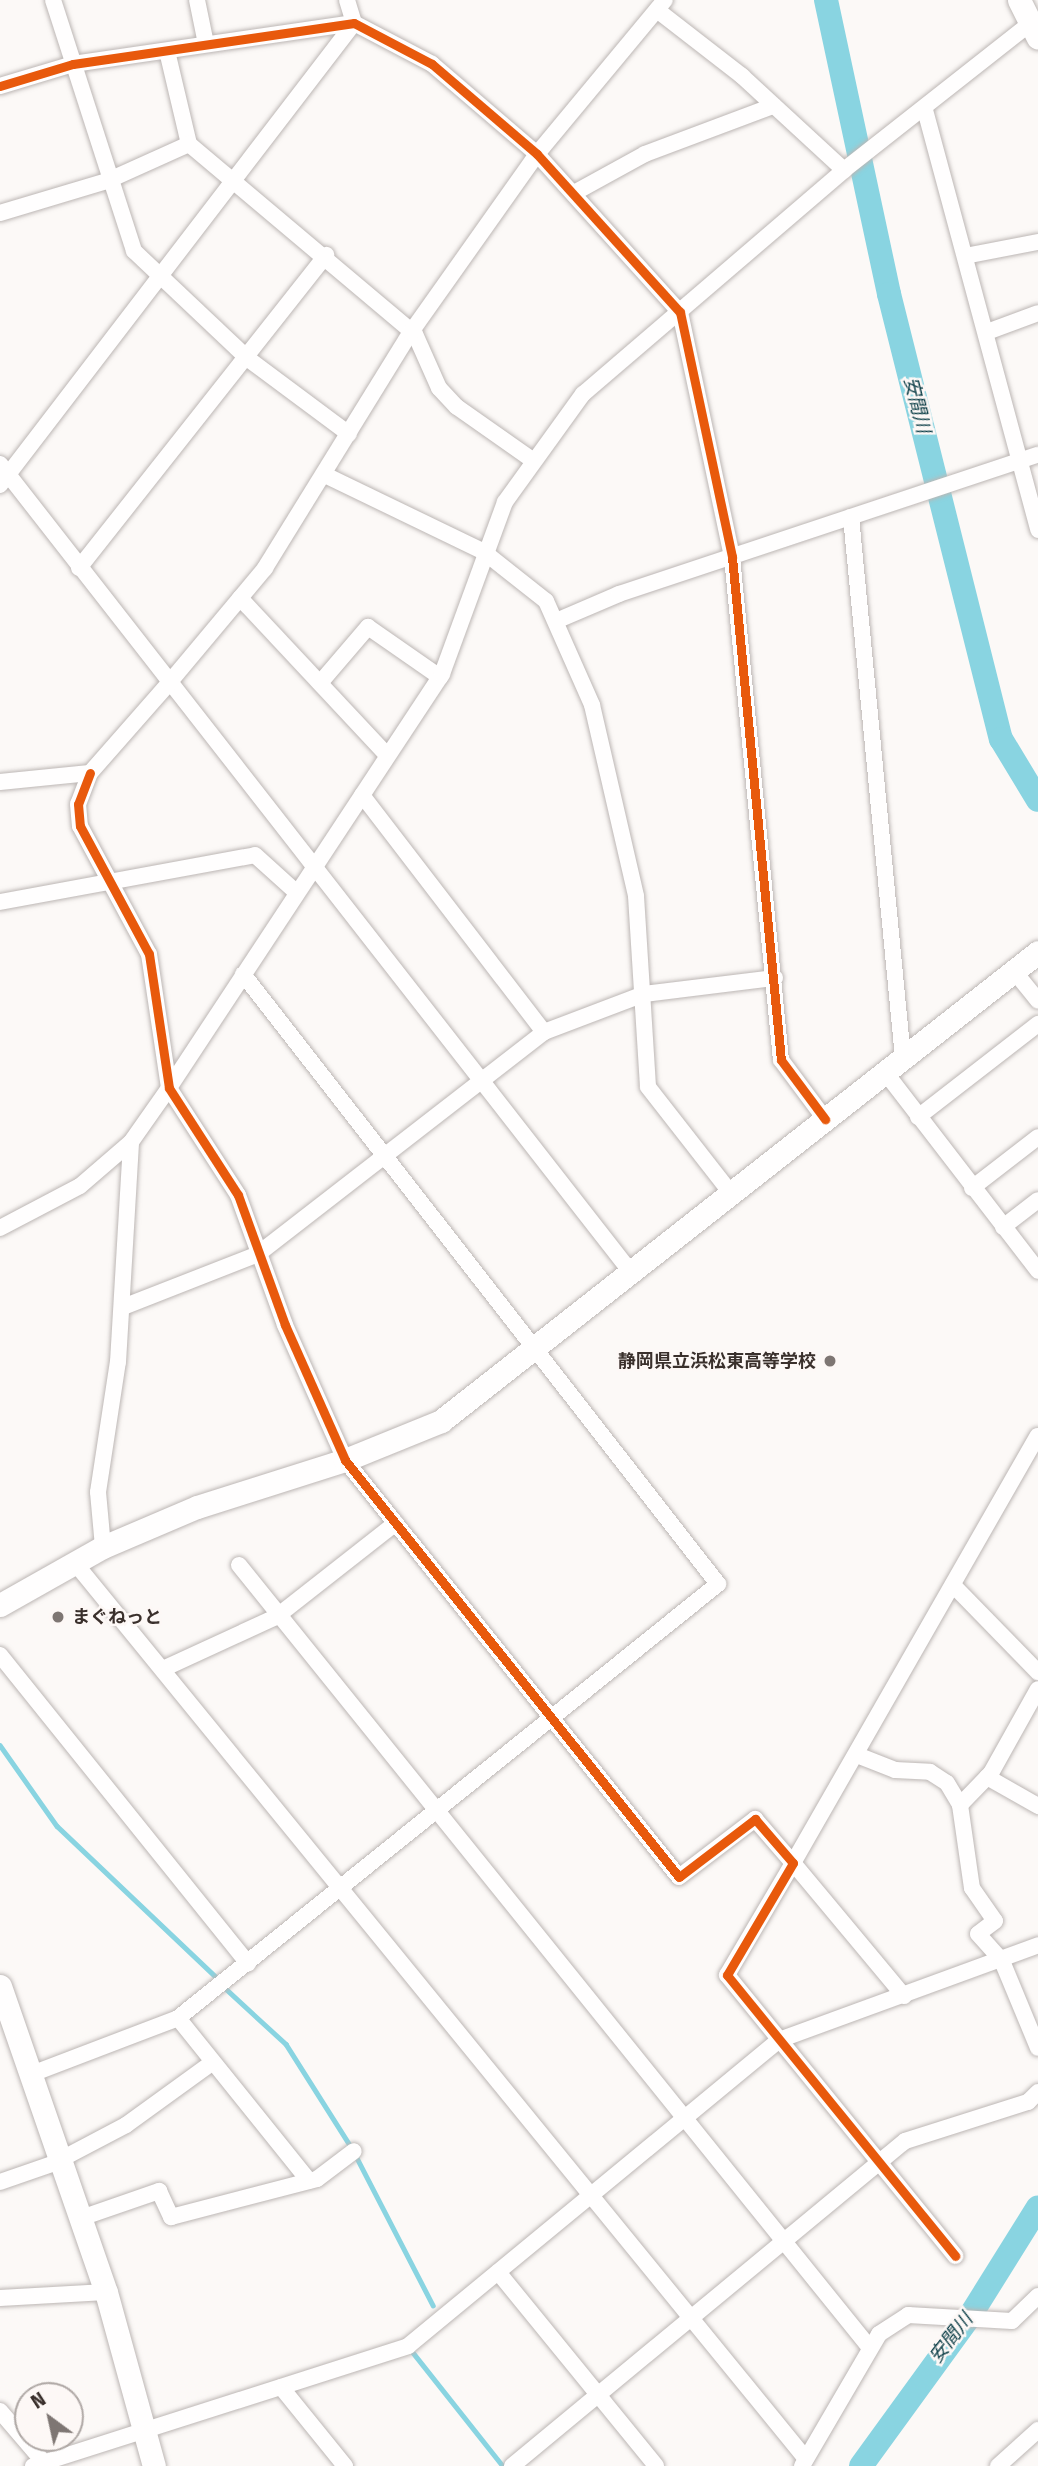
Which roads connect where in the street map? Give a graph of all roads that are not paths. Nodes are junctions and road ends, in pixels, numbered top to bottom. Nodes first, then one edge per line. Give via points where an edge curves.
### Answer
1 (53, 0) edge
2 (197, 0) edge
3 (347, 0) edge
4 (1019, 0) edge
5 (661, 5) edge
6 (354, 23) junction
7 (1036, 27) edge
8 (206, 44) junction
9 (167, 51) junction
10 (73, 64) junction
11 (0, 86) edge
12 (773, 106) junction
13 (925, 110) junction
14 (189, 144) junction
15 (537, 154) junction
16 (844, 170) junction
17 (230, 180) junction
18 (107, 181) junction
19 (574, 193) junction
20 (0, 213) edge
21 (1038, 242) edge
22 (326, 255) junction
23 (965, 256) junction
24 (159, 276) junction
25 (680, 312) junction
26 (1038, 313) edge
27 (411, 332) junction
28 (987, 332) junction
29 (247, 358) junction
30 (349, 434) junction
31 (1031, 457) edge
32 (531, 459) junction
33 (3, 475) edge
34 (325, 475) junction
35 (851, 517) junction
36 (1038, 530) edge
37 (484, 552) junction
38 (732, 557) junction
39 (79, 568) junction
40 (240, 598) junction
41 (556, 621) junction
42 (440, 677) junction
43 (169, 682) junction
44 (320, 683) junction
45 (388, 756) junction
46 (90, 774) junction
47 (0, 782) edge
48 (362, 795) junction
49 (315, 866) junction
50 (110, 886) junction
51 (296, 892) junction
52 (0, 902) edge
53 (1038, 953) edge
54 (1014, 971) junction
55 (243, 974) junction
56 (775, 978) junction
57 (644, 994) junction
58 (1038, 1001) edge
59 (1038, 1024) edge
60 (544, 1031) junction
61 (894, 1065) junction
62 (482, 1082) junction
63 (169, 1088) junction
64 (918, 1117) junction
65 (825, 1119) junction
66 (1038, 1137) edge
67 (131, 1142) junction
68 (386, 1156) junction
69 (972, 1188) junction
70 (730, 1192) junction
71 (1038, 1200) edge
72 (1003, 1227) junction
73 (0, 1228) edge
74 (258, 1254) junction
75 (630, 1271) junction
76 (1038, 1271) edge
77 (123, 1307) junction
78 (534, 1345) junction
79 (1038, 1436) edge
80 (1033, 1458) edge
81 (345, 1460) junction
82 (396, 1523) junction
83 (103, 1547) junction
84 (75, 1563) junction
85 (239, 1565) dead end
86 (953, 1584) junction
87 (0, 1605) edge
88 (276, 1617) junction
89 (0, 1655) edge
90 (165, 1668) junction
91 (1038, 1672) edge
92 (1038, 1689) edge
93 (552, 1718) junction
94 (857, 1755) junction
95 (987, 1777) junction
96 (960, 1805) junction
97 (1038, 1806) edge
98 (435, 1813) junction
99 (793, 1863) junction
100 (342, 1888) junction
101 (1038, 1945) edge
102 (1002, 1961) junction
103 (248, 1964) junction
104 (904, 1996) junction
105 (2, 2000) edge
106 (178, 2018) junction
107 (779, 2040) junction
108 (1038, 2048) edge
109 (213, 2062) junction
110 (29, 2075) junction
111 (1038, 2092) edge
112 (682, 2120) junction
113 (354, 2151) dead end
114 (59, 2158) junction
115 (880, 2162) junction
116 (309, 2181) junction
117 (0, 2182) edge
118 (591, 2195) junction
119 (81, 2218) junction
120 (784, 2242) junction
121 (955, 2256) dead end
122 (498, 2272) junction
123 (106, 2292) junction
124 (1038, 2296) edge
125 (0, 2298) edge
126 (692, 2318) junction
127 (870, 2348) junction
128 (281, 2387) junction
129 (598, 2395) junction
130 (0, 2411) edge
131 (145, 2426) junction
132 (1038, 2430) edge
133 (37, 2462) edge
134 (804, 2462) edge
135 (154, 2466) edge
136 (345, 2466) edge
137 (512, 2466) edge
138 (656, 2466) edge
139 (998, 2466) edge

1 - 10 street
2 - 8 street
3 - 6 street
4 - 7 street
5 - 12 street
5 - 15 street
6 - 8 street
6 - 15 street via 432,64
6 - 17 street
7 - 13 street
8 - 9 street
9 - 10 street
9 - 14 street
10 - 11 street
10 - 18 street
12 - 16 street
12 - 19 street via 645,154
13 - 16 street
13 - 23 street
14 - 17 street
14 - 18 street
15 - 19 street
15 - 27 street
16 - 25 street
17 - 22 street
17 - 24 street
18 - 20 street
18 - 24 street via 126,238
19 - 25 street
21 - 23 street
22 - 27 street
22 - 29 street
23 - 28 street
24 - 29 street
24 - 33 street
25 - 32 street via 583,394
25 - 38 street
26 - 28 street
27 - 30 street
27 - 32 street via 457,407
28 - 31 street
29 - 30 street
29 - 39 street
30 - 34 street
31 - 35 street
31 - 36 street
32 - 37 street
33 - 39 street
34 - 37 street
34 - 40 street
35 - 38 street
35 - 61 street
37 - 41 street via 546,601
37 - 42 street
38 - 41 street
38 - 56 street
39 - 43 street
40 - 43 street
40 - 44 street
41 - 57 street via 601,736 640,921
42 - 44 street via 368,627
42 - 45 street
43 - 46 street
43 - 49 street
44 - 45 street
45 - 48 street
46 - 47 street
46 - 50 street via 78,804 80,825
48 - 49 street
48 - 60 street
49 - 51 street
49 - 62 street
50 - 51 street via 255,855
50 - 52 street
50 - 63 street via 149,954
51 - 55 street
53 - 54 street
54 - 58 street
54 - 61 street
55 - 63 street
55 - 68 street
56 - 57 street
56 - 65 street via 781,1060
57 - 60 street
57 - 70 street via 648,1087
59 - 64 street
60 - 62 street
61 - 64 street
61 - 65 street
62 - 68 street
62 - 75 street
63 - 67 street
63 - 74 street via 238,1195
64 - 69 street
65 - 70 street
66 - 69 street
67 - 73 street via 80,1186
67 - 77 street
68 - 74 street
68 - 78 street
69 - 72 street
70 - 75 street
71 - 72 street
72 - 76 street
74 - 77 street
74 - 81 street
75 - 78 street
77 - 83 street via 98,1492
78 - 81 street via 441,1420
78 - 93 street via 718,1584
79 - 80 street
80 - 86 street
81 - 82 street
81 - 83 street via 197,1507
82 - 88 street
82 - 93 street
83 - 84 street
84 - 87 street
84 - 90 street
85 - 88 street
86 - 91 street
86 - 94 street
88 - 90 street
88 - 98 street
89 - 103 street
90 - 100 street
92 - 95 street
93 - 98 street
93 - 99 street via 679,1877 755,1819
94 - 96 street via 895,1770 930,1772
94 - 99 street
95 - 96 street
95 - 97 street
96 - 102 street via 972,1888 995,1921 978,1934
98 - 100 street
98 - 112 street
99 - 104 street
99 - 107 street via 727,1975
100 - 103 street
100 - 118 street
101 - 102 street
102 - 104 street
102 - 108 street
103 - 106 street
104 - 107 street
105 - 110 street
106 - 109 street
106 - 110 street
107 - 112 street
107 - 115 street
109 - 114 street via 126,2125
109 - 116 street
110 - 114 street
111 - 115 street via 1016,2107 905,2141
112 - 118 street
112 - 120 street
113 - 116 street
114 - 117 street
114 - 119 street
115 - 120 street
115 - 121 street
116 - 119 street via 171,2217 159,2191
118 - 122 street
118 - 126 street
119 - 123 street
120 - 126 street
120 - 127 street
122 - 128 street via 408,2346
122 - 129 street
123 - 125 street
123 - 131 street
124 - 127 street via 1012,2321 981,2324 913,2315 879,2334
126 - 129 street
126 - 134 street
127 - 134 street
128 - 131 street
128 - 136 street
129 - 137 street
129 - 138 street
130 - 133 street
131 - 133 street
131 - 135 street
132 - 139 street

